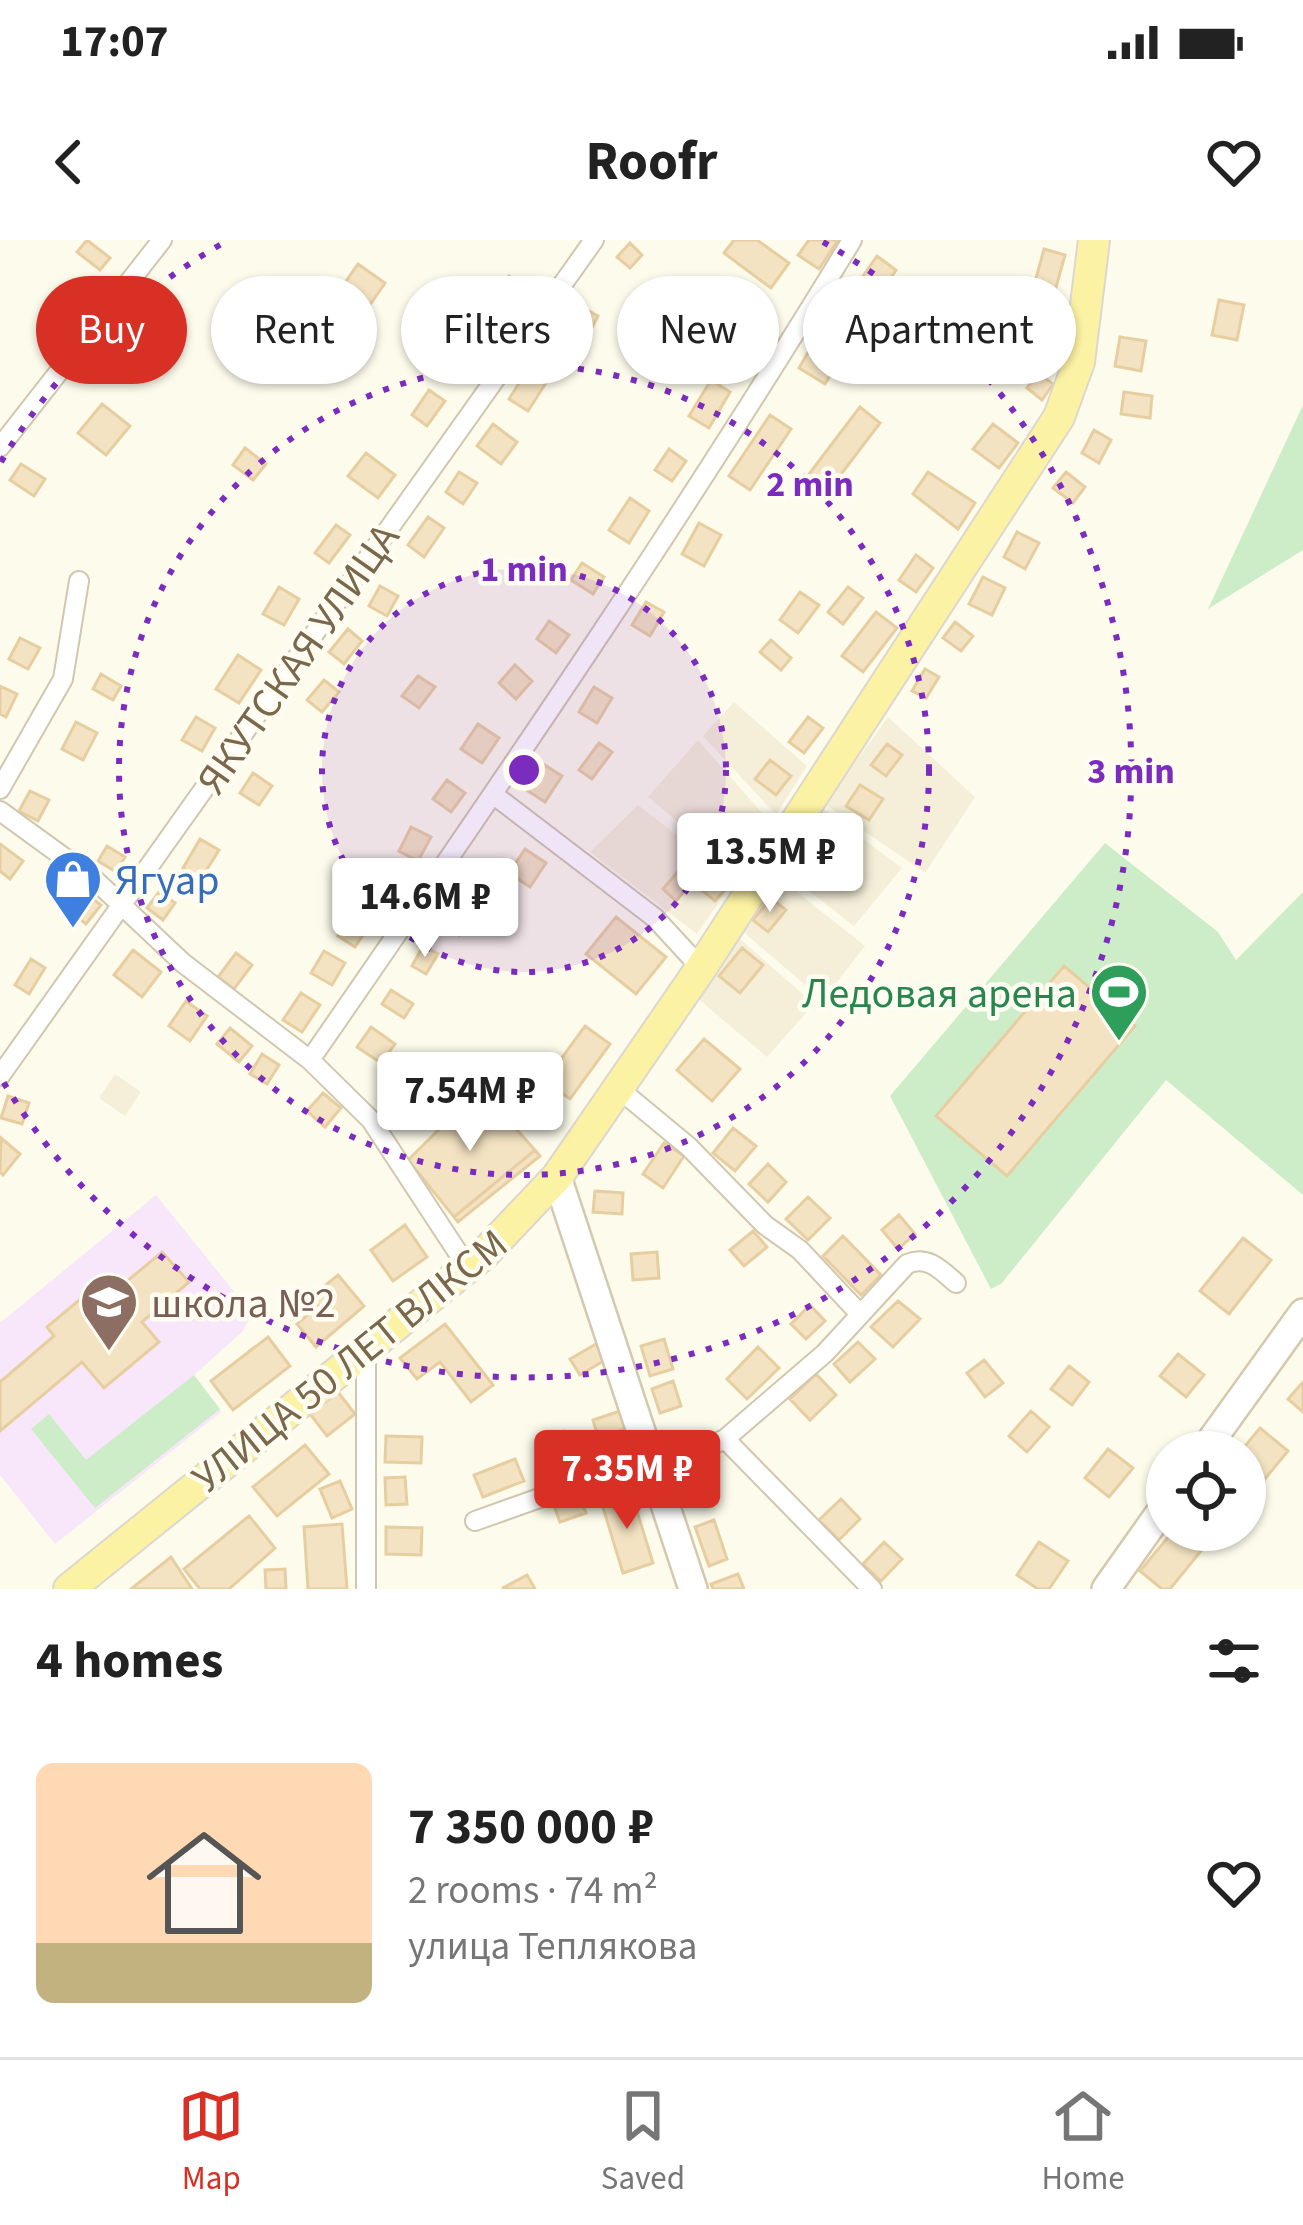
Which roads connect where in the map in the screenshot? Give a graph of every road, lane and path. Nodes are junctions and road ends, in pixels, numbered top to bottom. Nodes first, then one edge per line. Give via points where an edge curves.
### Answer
1 (162, 240) edge
2 (594, 240) edge
3 (852, 240) edge
4 (1094, 240) edge
5 (0, 447) edge
6 (80, 581) dead end
7 (0, 789) edge
8 (494, 794) junction
9 (0, 811) edge
10 (121, 907) junction
11 (701, 968) junction
12 (310, 1060) junction
13 (0, 1076) edge
14 (619, 1089) junction
15 (557, 1177) junction
16 (467, 1268) junction
17 (956, 1283) dead end
18 (1303, 1312) edge
19 (859, 1313) junction
20 (366, 1349) junction
21 (1218, 1431) edge
22 (725, 1439) junction
23 (656, 1472) junction
24 (475, 1521) dead end
25 (1146, 1533) edge
26 (69, 1589) edge
27 (366, 1589) edge
28 (693, 1589) edge
29 (872, 1589) edge
30 (1106, 1589) edge

1 - 5 street
2 - 10 street, ЯКУТСКАЯ УЛИЦА
3 - 8 street
4 - 11 main road, УЛИЦА 50 ЛЕТ ВЛКСМ via 1079,362 1059,417
6 - 7 street via 63,679
8 - 11 street via 655,918
8 - 12 street
9 - 10 street
10 - 12 street
10 - 13 street, ЯКУТСКАЯ УЛИЦА
11 - 14 main road, УЛИЦА 50 ЛЕТ ВЛКСМ
12 - 16 street via 371,1120
14 - 15 main road, УЛИЦА 50 ЛЕТ ВЛКСМ
14 - 19 street
15 - 16 main road, УЛИЦА 50 ЛЕТ ВЛКСМ
15 - 23 main road
16 - 20 main road, УЛИЦА 50 ЛЕТ ВЛКСМ
17 - 19 street via 918,1260
18 - 21 main road
19 - 22 street
20 - 26 main road, УЛИЦА 50 ЛЕТ ВЛКСМ
20 - 27 street
22 - 23 street
22 - 29 street
23 - 24 street via 635,1463
23 - 28 main road
25 - 30 main road

